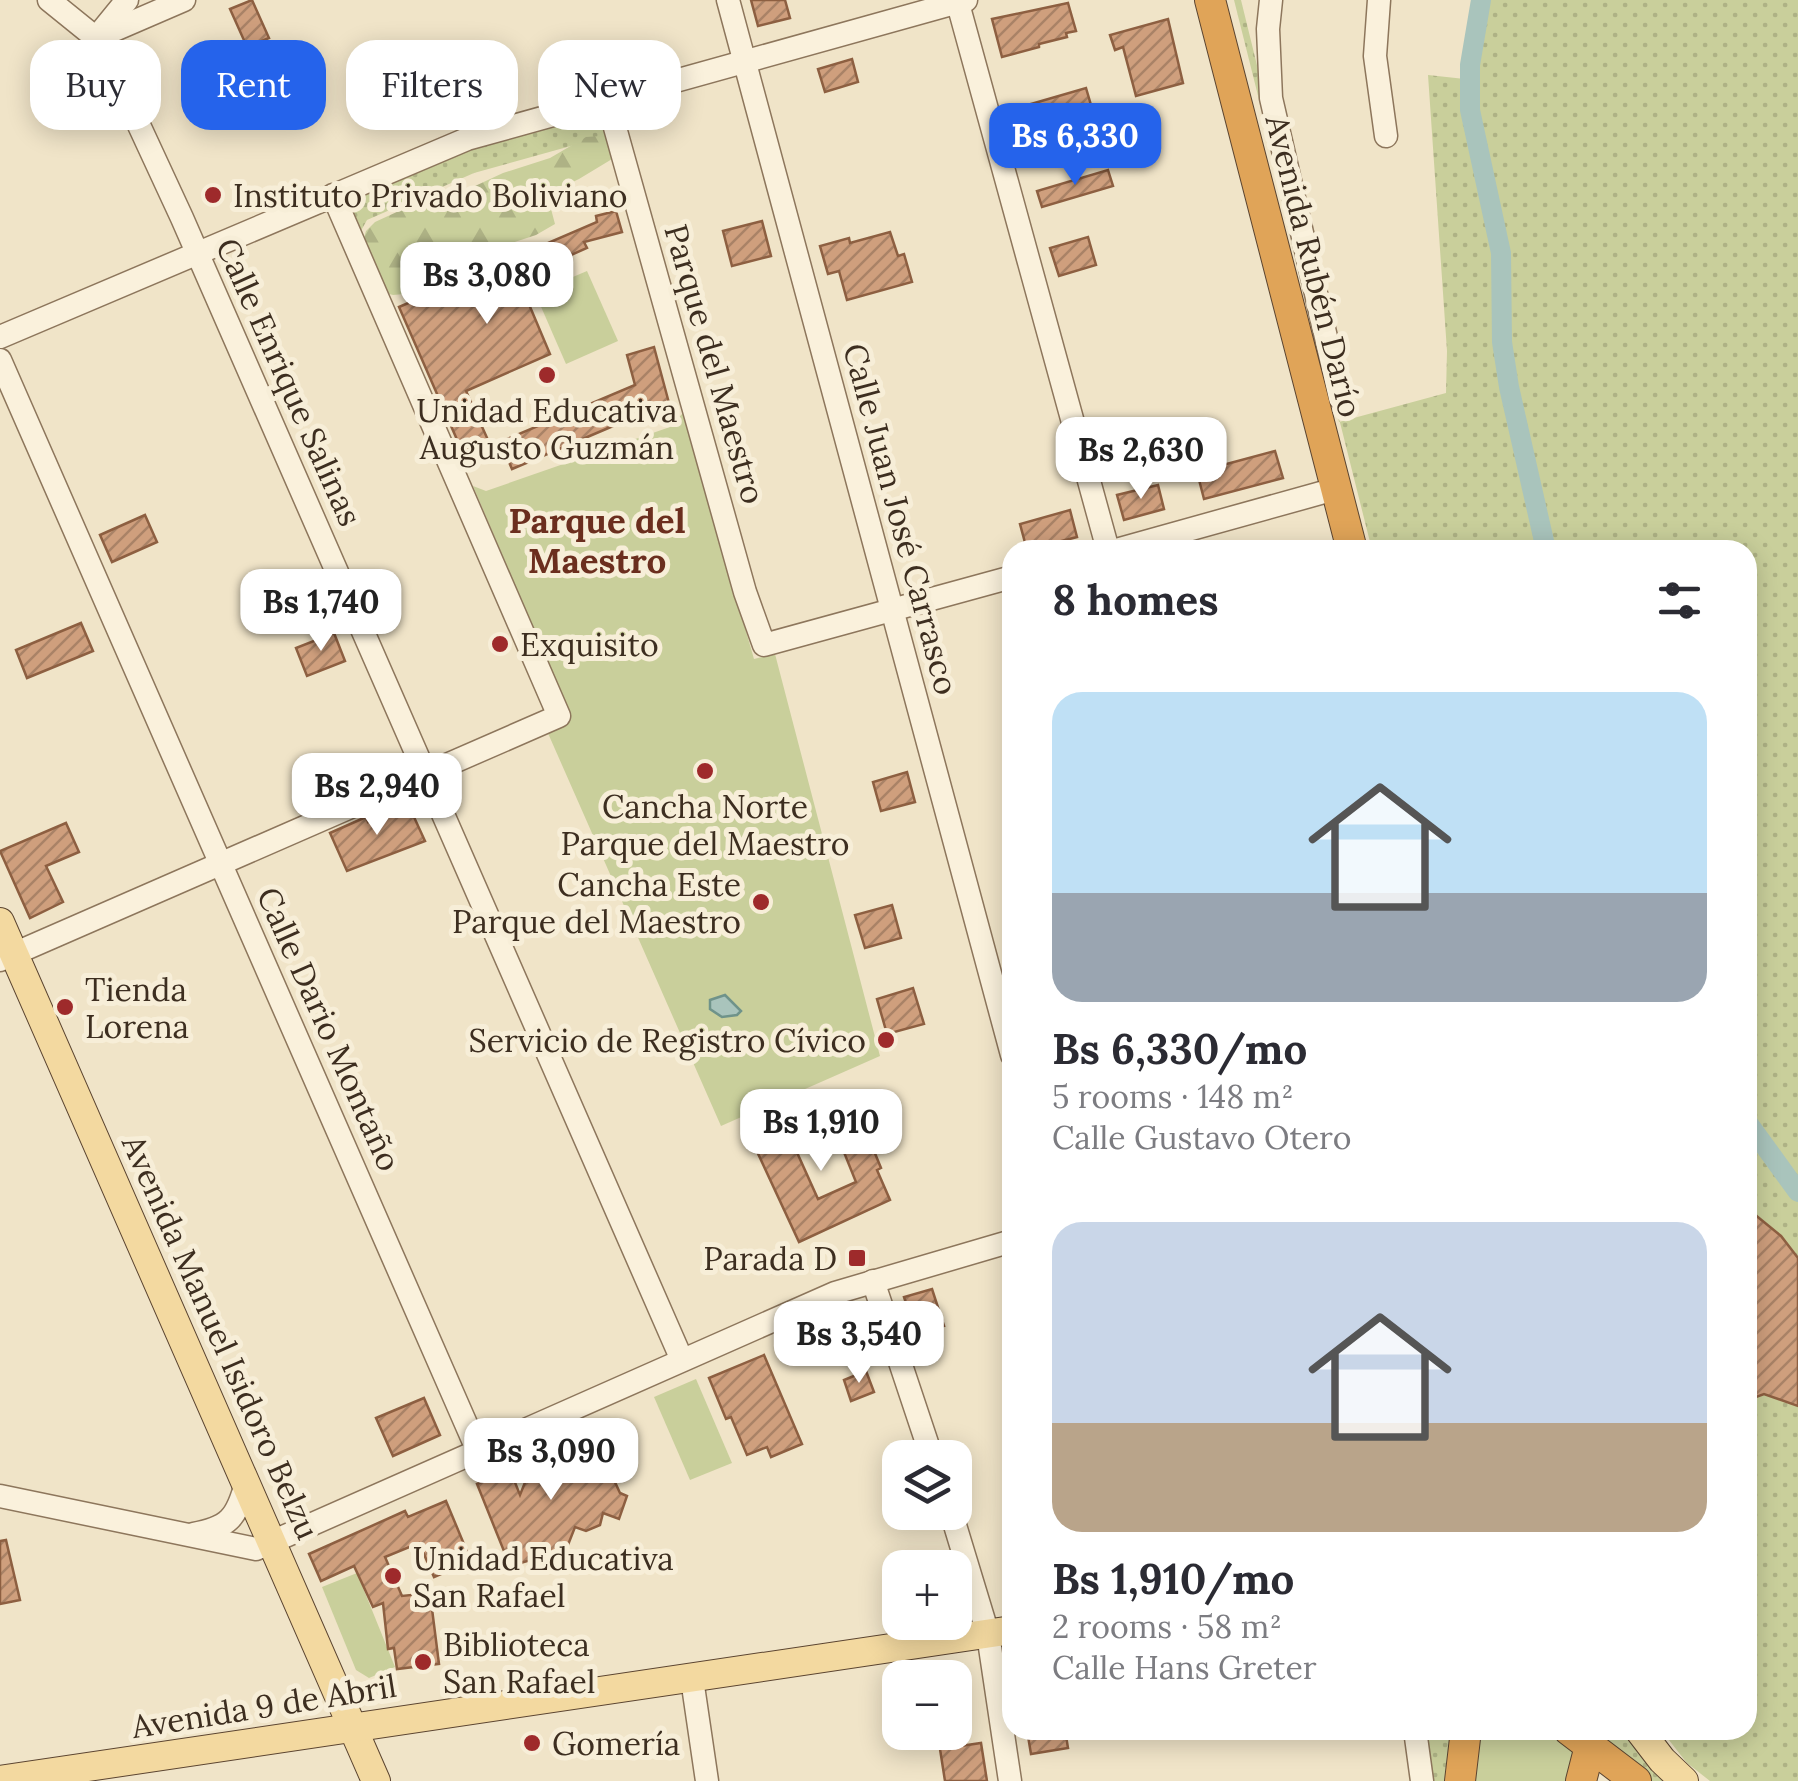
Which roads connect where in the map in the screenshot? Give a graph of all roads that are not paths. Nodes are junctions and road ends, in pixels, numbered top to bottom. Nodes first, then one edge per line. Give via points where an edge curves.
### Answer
1 (48, 0) edge
2 (128, 0) edge
3 (728, 0) edge
4 (1210, 0) edge
5 (1272, 0) edge
6 (1379, 0) edge
7 (174, 1) edge
8 (960, 1) edge
9 (96, 38) junction
10 (746, 62) junction
11 (681, 79) edge
12 (538, 119) edge
13 (615, 130) edge
14 (1386, 136) dead end
15 (333, 196) junction
16 (197, 252) junction
17 (0, 338) edge
18 (0, 360) edge
19 (1340, 398) dead end
20 (1336, 489) junction
21 (1105, 540) edge
22 (1152, 540) edge
23 (1349, 540) edge
24 (1002, 580) edge
25 (891, 608) junction
26 (425, 774) junction
27 (221, 863) junction
28 (0, 922) edge
29 (7, 957) edge
30 (1002, 1018) edge
31 (1002, 1245) edge
32 (874, 1281) junction
33 (682, 1360) junction
34 (926, 1440) edge
35 (478, 1449) junction
36 (246, 1483) junction
37 (0, 1496) edge
38 (958, 1530) edge
39 (190, 1535) junction
40 (272, 1542) junction
41 (1000, 1632) edge
42 (1002, 1662) edge
43 (692, 1679) junction
44 (354, 1727) junction
45 (1007, 1740) edge
46 (1416, 1740) edge
47 (1465, 1740) edge
48 (1583, 1740) edge
49 (1589, 1740) edge
50 (1647, 1740) edge
51 (71, 1776) edge
52 (0, 1780) edge
53 (376, 1781) edge
54 (707, 1781) edge
55 (1010, 1781) edge
56 (1422, 1781) edge
57 (1460, 1781) edge
58 (1582, 1781) edge
59 (1636, 1781) edge
60 (1684, 1781) edge

1 - 9 street, Calle Enrique Salinas
2 - 9 street
3 - 10 street, Calle Juan José Carrasco
4 - 20 highway, Avenida Rubén Darío
5 - 19 street via 1271,98
6 - 14 street via 1375,56
7 - 9 street
8 - 10 street
8 - 21 street
9 - 16 street, Calle Enrique Salinas
10 - 11 street
10 - 25 street, Calle Juan José Carrasco
12 - 15 street via 467,140
13 - 25 street, Parque del Maestro via 764,644
15 - 16 street
15 - 26 street via 560,716
16 - 17 street
16 - 26 street, Calle Enrique Salinas
18 - 27 street, Calle Dario Montaño
20 - 22 street
20 - 23 highway, Avenida Rubén Darío
24 - 25 street
25 - 30 street, Calle Juan José Carrasco
26 - 27 street
26 - 33 street, Calle Enrique Salinas
27 - 29 street
27 - 35 street, Calle Dario Montaño
28 - 29 main road, Avenida Manuel Isidoro Belzu
29 - 36 main road, Avenida Manuel Isidoro Belzu
31 - 32 street
32 - 33 street
32 - 34 street
33 - 35 street
35 - 40 street
36 - 39 street via 226,1524
36 - 40 main road, Avenida Manuel Isidoro Belzu
37 - 39 street
38 - 41 street
39 - 40 street via 256,1549
40 - 44 main road, Avenida Manuel Isidoro Belzu
41 - 42 street
41 - 43 main road, Avenida 9 de Abril
43 - 44 main road, Avenida 9 de Abril
43 - 54 street
44 - 51 main road, Avenida 9 de Abril
44 - 53 main road, Avenida Manuel Isidoro Belzu
45 - 55 street
46 - 56 street
47 - 57 highway
48 - 58 highway
49 - 59 highway
50 - 60 main road
51 - 52 main road, Avenida 9 de Abril

